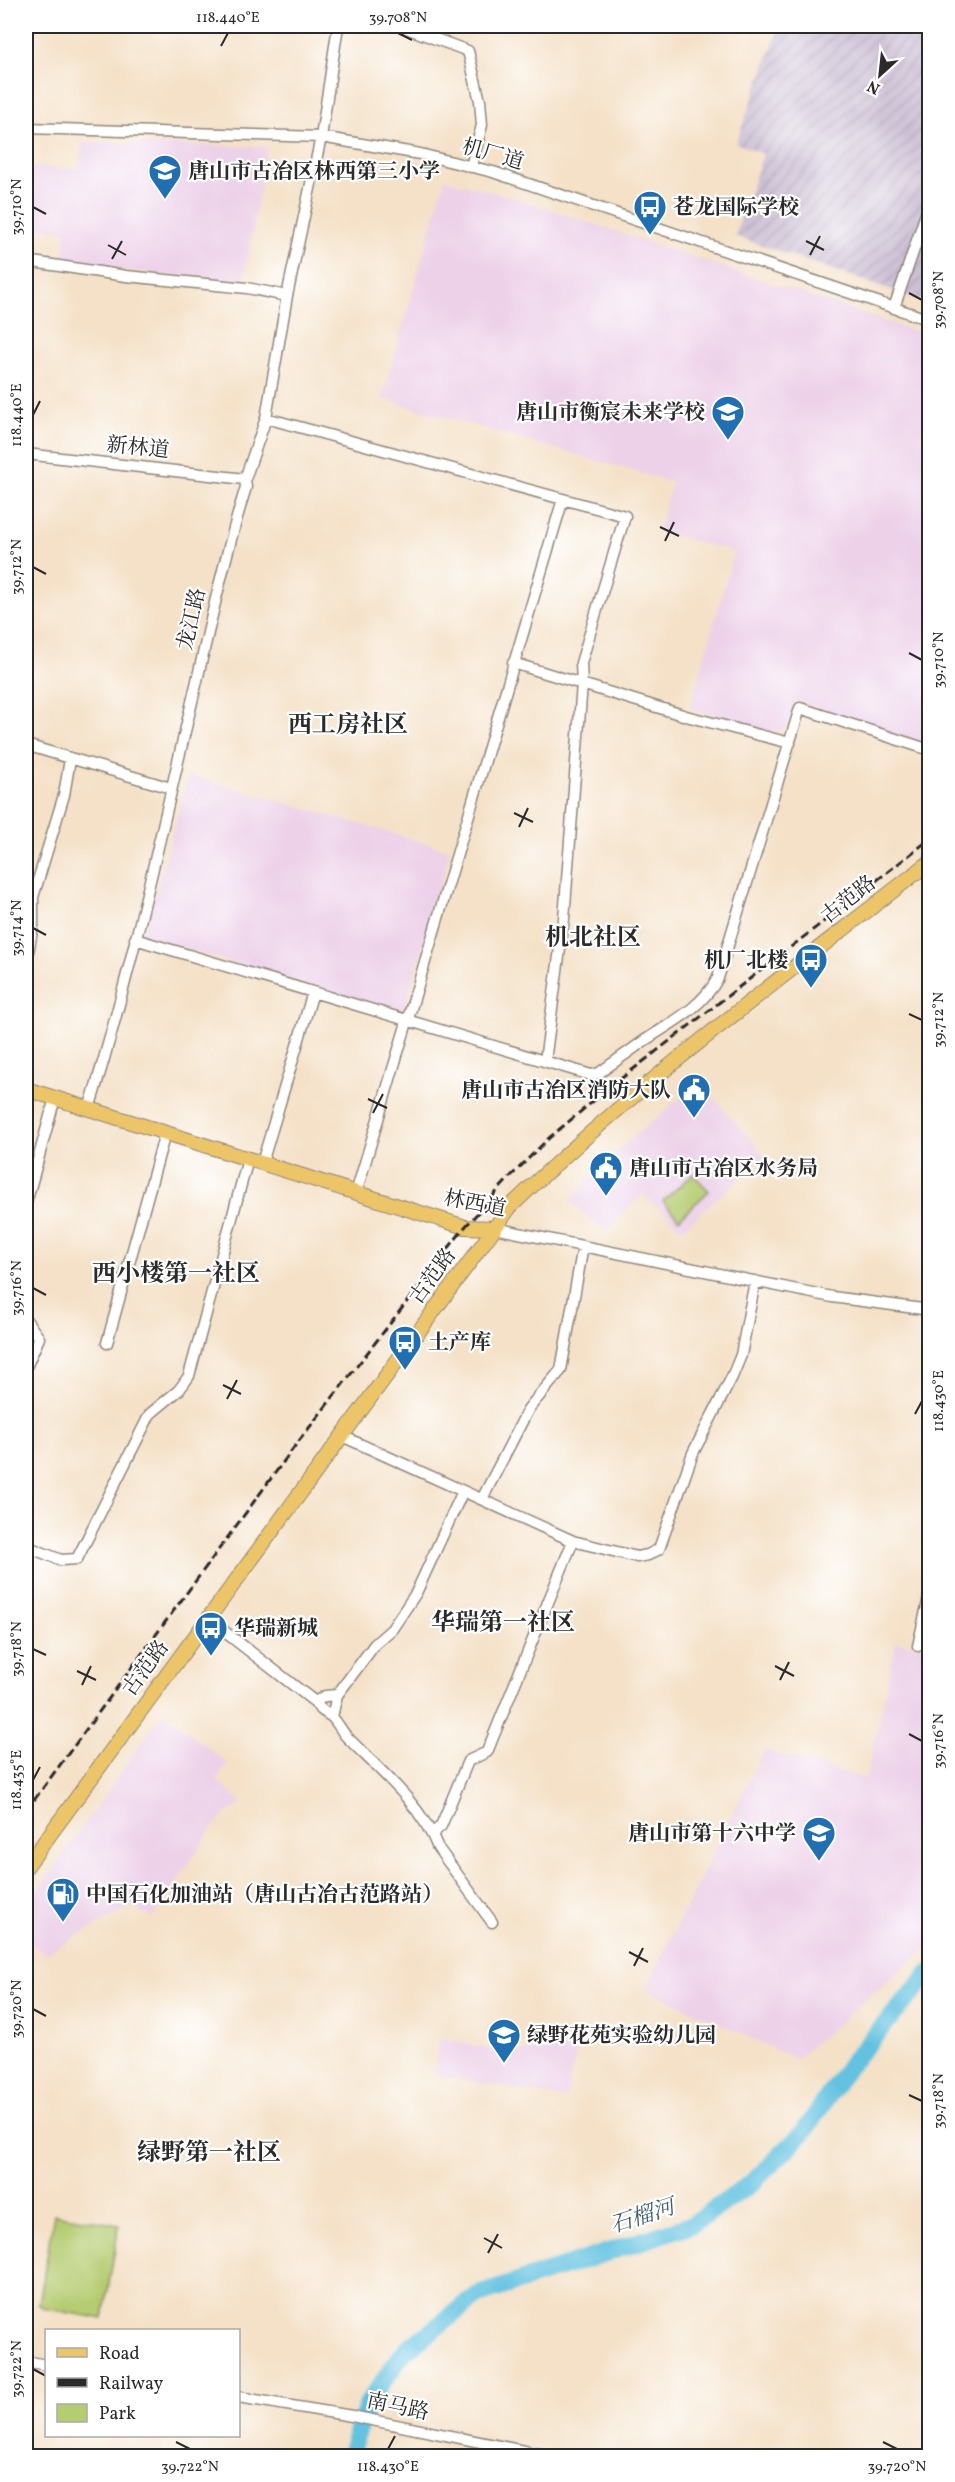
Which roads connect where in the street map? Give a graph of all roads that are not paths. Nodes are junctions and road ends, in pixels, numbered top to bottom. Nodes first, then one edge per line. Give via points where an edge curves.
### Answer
1 (338, 26) edge
2 (401, 26) edge
3 (26, 128) edge
4 (321, 137) junction
5 (471, 167) junction
6 (930, 202) edge
7 (26, 261) edge
8 (287, 296) junction
9 (894, 308) junction
10 (930, 320) edge
11 (266, 418) junction
12 (26, 454) edge
13 (245, 479) junction
14 (563, 499) junction
15 (513, 663) junction
16 (582, 684) junction
17 (790, 742) junction
18 (26, 745) edge
19 (930, 750) edge
20 (70, 759) junction
21 (171, 788) junction
22 (930, 862) edge
23 (135, 939) junction
24 (26, 963) edge
25 (313, 992) junction
26 (407, 1020) junction
27 (545, 1061) junction
28 (26, 1089) edge
29 (55, 1098) junction
30 (89, 1109) junction
31 (165, 1133) junction
32 (255, 1161) junction
33 (356, 1193) junction
34 (26, 1203) edge
35 (494, 1227) junction
36 (583, 1246) junction
37 (755, 1281) junction
38 (930, 1310) edge
39 (26, 1320) edge
40 (106, 1343) dead end
41 (26, 1367) edge
42 (342, 1436) junction
43 (463, 1491) junction
44 (482, 1499) junction
45 (573, 1541) junction
46 (26, 1546) edge
47 (930, 1593) edge
48 (207, 1618) junction
49 (918, 1646) dead end
50 (337, 1695) junction
51 (315, 1701) junction
52 (332, 1717) junction
53 (432, 1834) junction
54 (26, 1867) edge
55 (492, 1922) dead end
56 (26, 2361) edge
57 (45, 2365) edge
58 (240, 2397) edge
59 (549, 2457) edge

1 - 4 street, 龙江路
2 - 5 street via 468,51 482,125
3 - 4 street, 机厂道
4 - 5 street, 机厂道
4 - 8 street, 龙江路
5 - 9 street, 机厂道
6 - 9 street
7 - 8 street
8 - 11 street, 龙江路
9 - 10 street, 机厂道
11 - 13 street, 龙江路
11 - 14 street
12 - 13 street, 新林道
13 - 21 street, 龙江路
14 - 15 street
14 - 16 street via 624,516 580,663
15 - 16 street
15 - 26 street
16 - 17 street
16 - 27 street via 564,919
17 - 19 street via 800,708
17 - 27 street via 718,978 702,1002 599,1073 591,1075
18 - 20 street
20 - 21 street
20 - 24 street via 64,795 33,897 33,926
21 - 23 street, 龙江路
22 - 35 main road, 古范路 via 578,1142
23 - 25 street
23 - 30 street, 龙江路
25 - 26 street
25 - 32 street
26 - 27 street
26 - 33 street
28 - 29 main road, 林西道
29 - 30 main road, 林西道
29 - 34 street
30 - 31 main road, 林西道
31 - 32 main road, 林西道
31 - 40 street
32 - 33 main road, 林西道
32 - 46 street via 189,1376 146,1421 77,1559 61,1560
33 - 35 main road, 林西道 via 465,1227
35 - 36 street, 林西道
35 - 42 main road, 古范路
36 - 37 street, 林西道
36 - 44 street via 561,1370 529,1408
37 - 38 street, 林西道 via 832,1297
37 - 45 street via 741,1355 693,1453 659,1549 638,1557
39 - 41 street via 39,1338
42 - 43 street
42 - 48 main road, 古范路
43 - 44 street
43 - 50 street via 416,1593 392,1629 375,1644
44 - 45 street
45 - 53 street via 487,1752 468,1761 441,1826
47 - 49 street
48 - 51 street
48 - 54 main road, 古范路
50 - 51 street
50 - 52 street
51 - 52 street via 321,1712
52 - 53 street via 405,1796
53 - 55 street
56 - 57 street
58 - 59 street, 南马路

